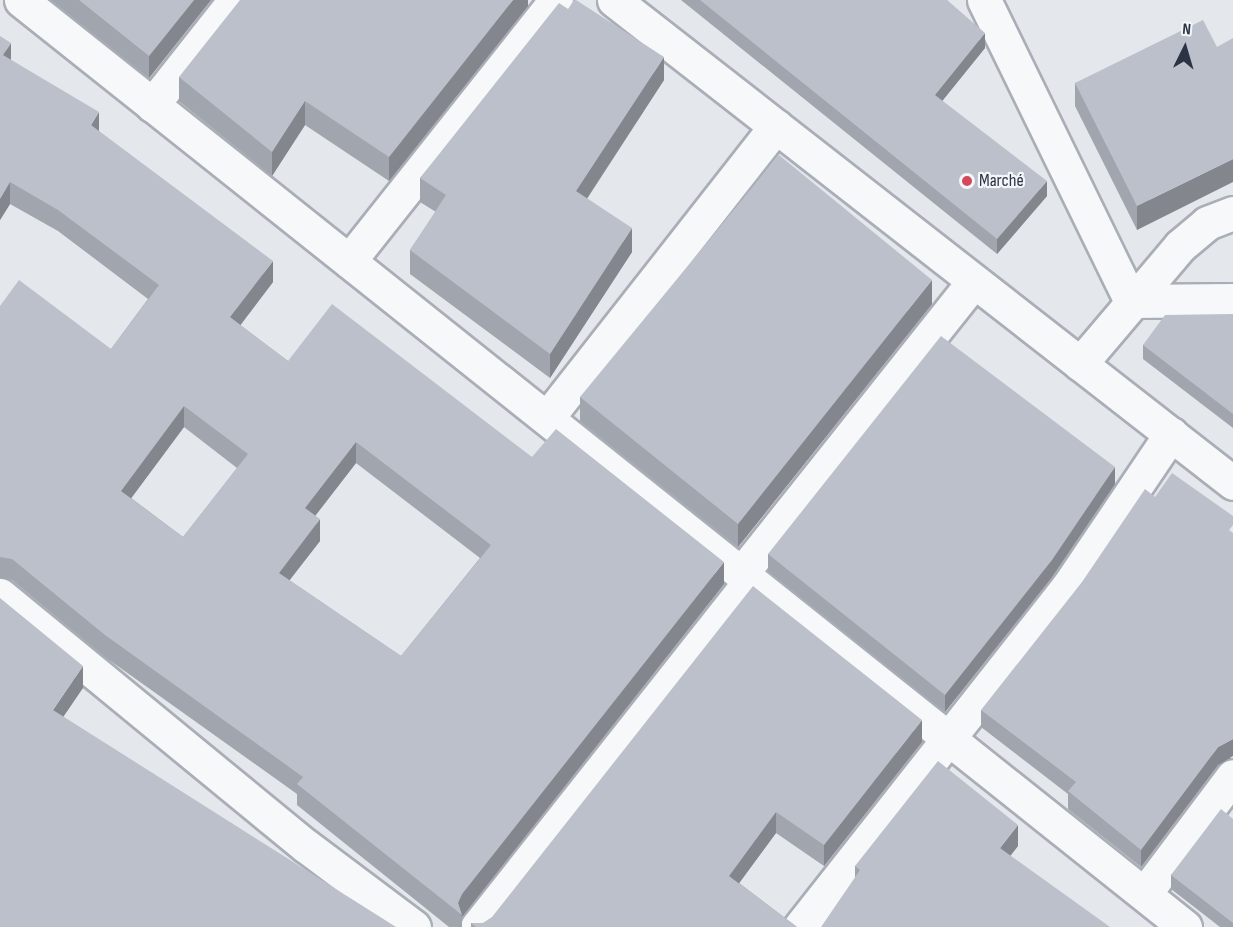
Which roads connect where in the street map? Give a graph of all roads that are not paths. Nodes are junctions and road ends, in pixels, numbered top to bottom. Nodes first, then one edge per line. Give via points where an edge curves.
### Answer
1 (21, 0) edge
2 (235, 0) edge
3 (556, 0) edge
4 (614, 0) edge
5 (984, 0) edge
6 (152, 105) junction
7 (776, 126) junction
8 (1233, 213) edge
9 (349, 261) junction
10 (974, 281) junction
11 (1233, 300) edge
12 (1131, 301) junction
13 (1080, 364) junction
14 (547, 418) junction
15 (1171, 434) junction
16 (1233, 483) edge
17 (745, 578) junction
18 (0, 595) edge
19 (950, 736) junction
20 (1233, 776) edge
21 (1145, 893) junction
22 (414, 927) edge
23 (477, 927) edge
24 (800, 927) edge
25 (1185, 927) edge

1 - 6 street
2 - 6 street
3 - 9 street
4 - 7 street
5 - 12 street
6 - 9 street
7 - 10 street
7 - 14 street
8 - 12 street via 1207,223 1189,238
9 - 14 street
10 - 13 street
10 - 17 street
11 - 12 street
12 - 13 street
13 - 15 street
14 - 17 street
15 - 16 street
15 - 19 street via 1067,588
17 - 19 street
17 - 23 street
18 - 22 street via 306,846
19 - 21 street
19 - 24 street
20 - 21 street
21 - 25 street

